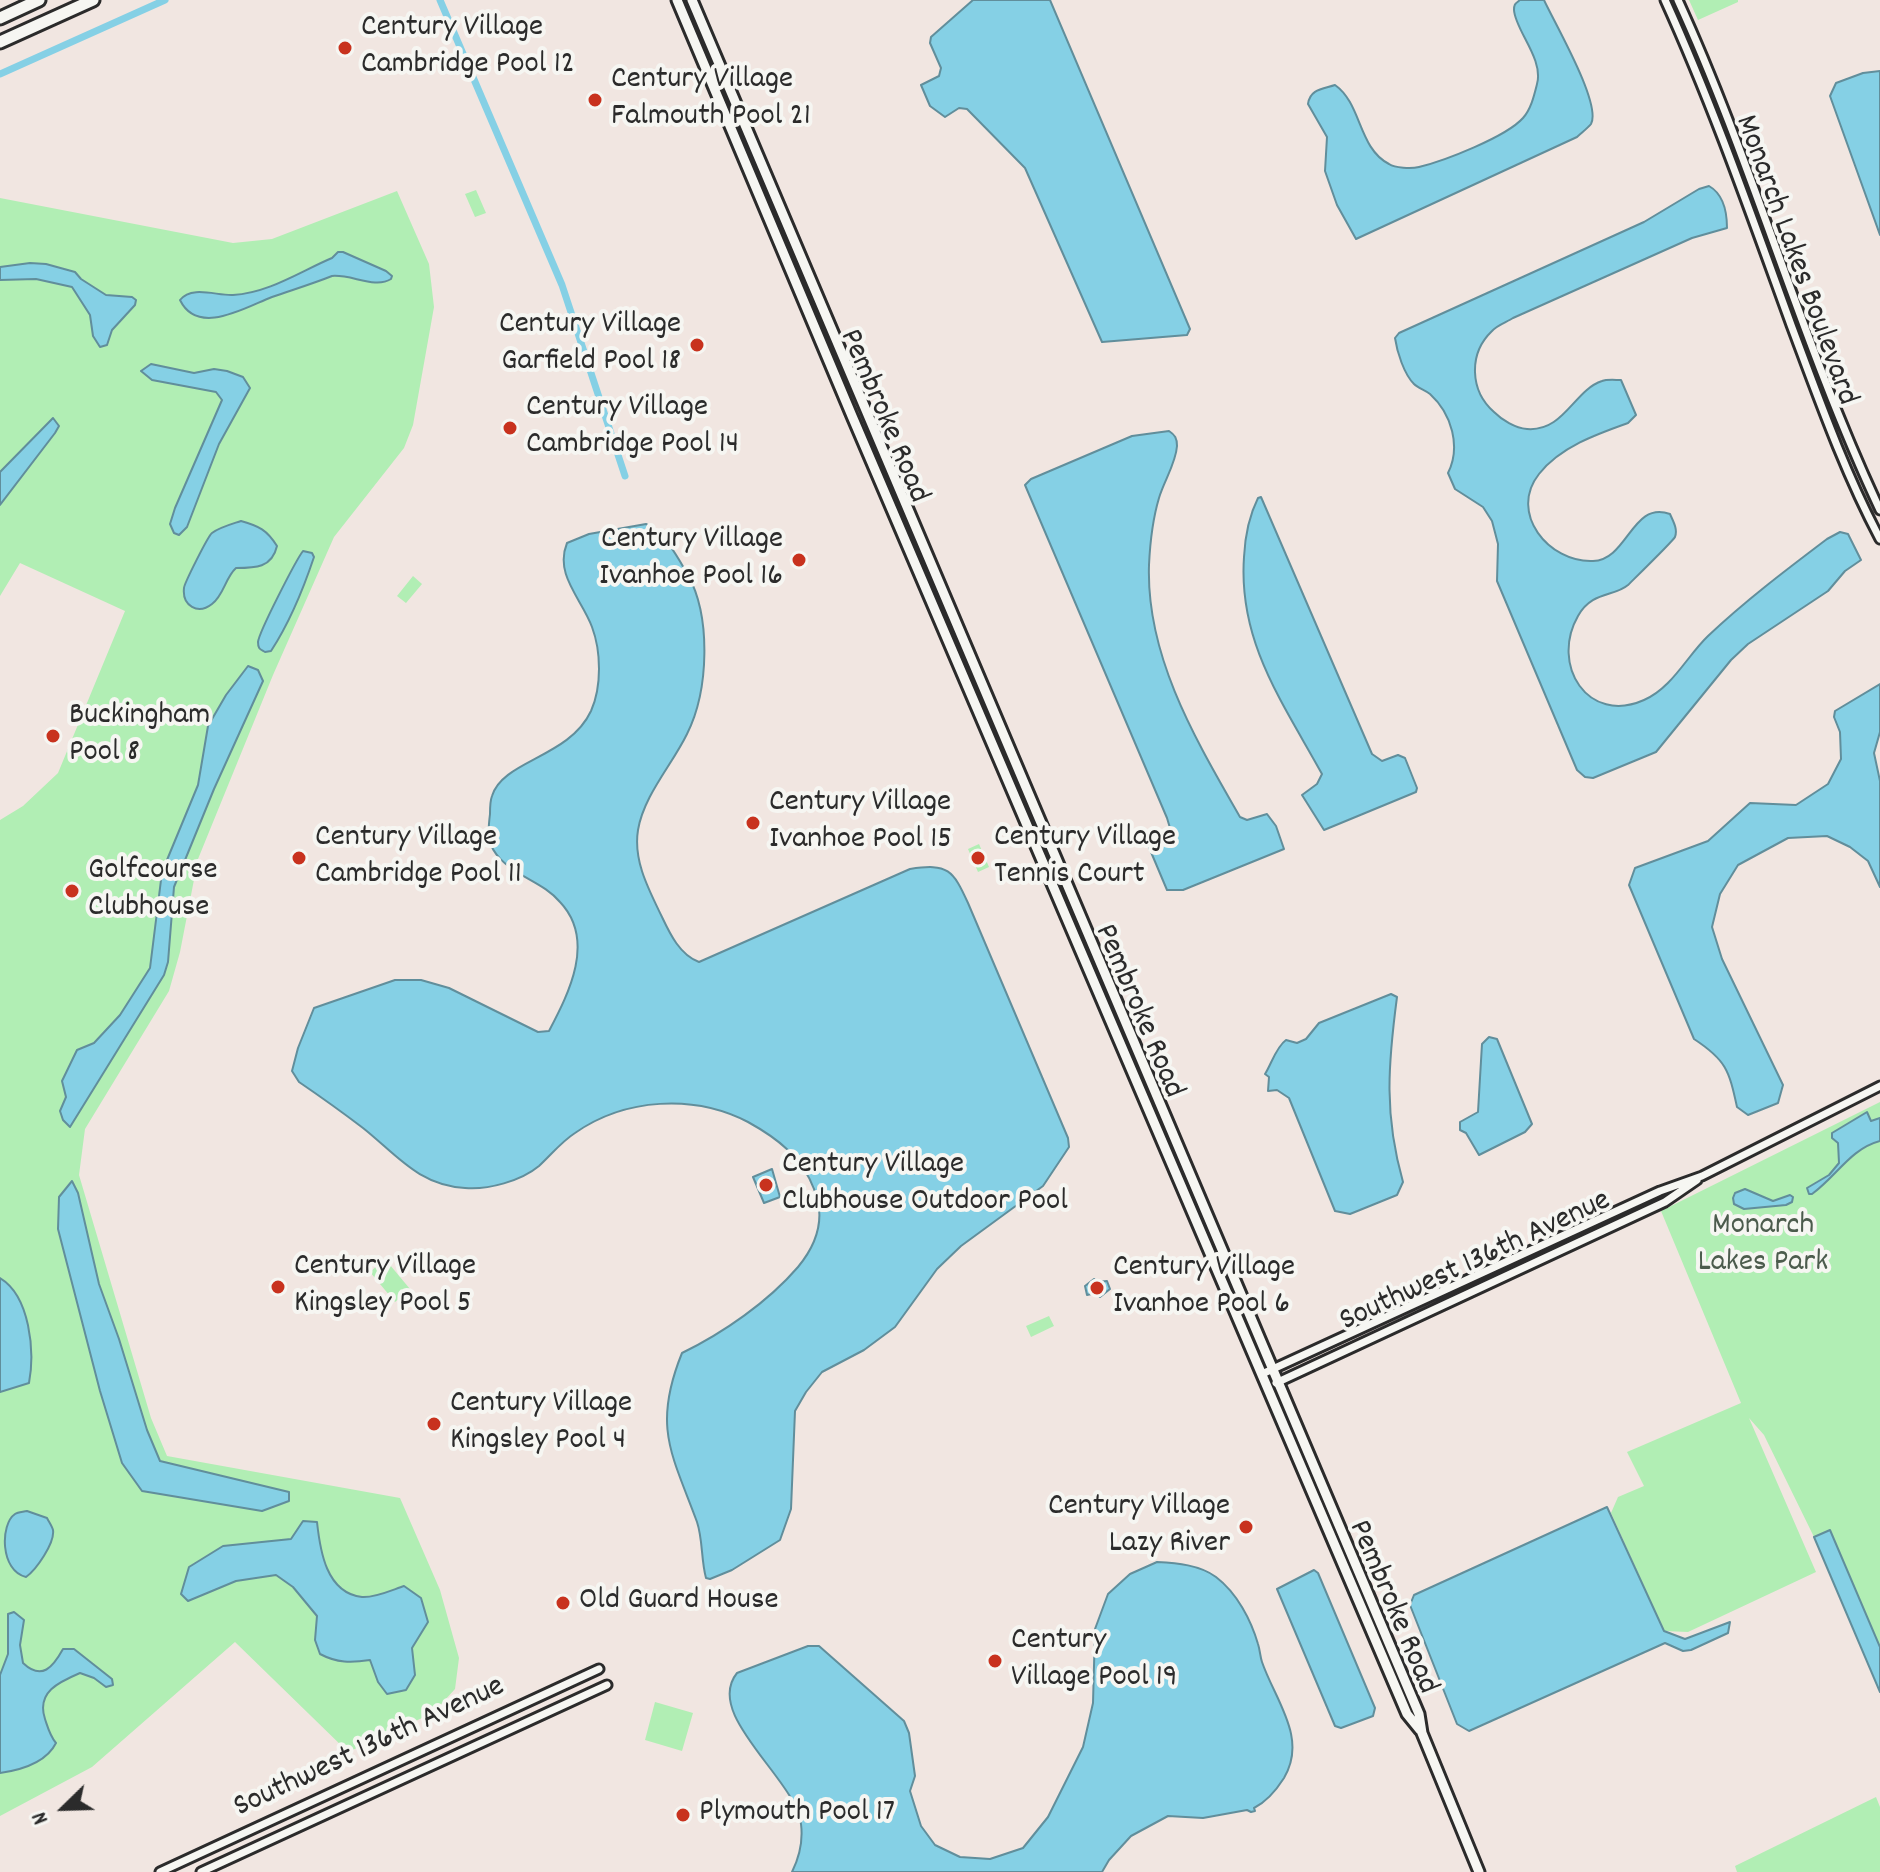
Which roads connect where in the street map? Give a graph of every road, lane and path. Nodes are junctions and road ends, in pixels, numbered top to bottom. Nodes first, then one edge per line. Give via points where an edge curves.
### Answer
1 (39, 0) edge
2 (93, 0) edge
3 (677, 0) edge
4 (692, 0) edge
5 (1665, 0) edge
6 (1678, 0) edge
7 (0, 18) edge
8 (703, 27) junction
9 (691, 31) junction
10 (0, 42) edge
11 (1880, 510) edge
12 (1880, 539) edge
13 (1880, 1086) edge
14 (1702, 1176) junction
15 (1274, 1369) junction
16 (1262, 1374) junction
17 (1280, 1382) junction
18 (1267, 1387) junction
19 (599, 1669) dead end
20 (607, 1685) dead end
21 (1422, 1733) junction
22 (160, 1872) edge
23 (201, 1872) edge
24 (1479, 1872) edge

1 - 7 highway
2 - 10 highway
3 - 9 main road, Pembroke Road
4 - 8 main road, Pembroke Road
5 - 12 street, Monarch Lakes Boulevard via 1705,91 1815,389
6 - 11 street, Monarch Lakes Boulevard
8 - 9 street
8 - 15 main road, Pembroke Road
9 - 16 main road, Pembroke Road
13 - 14 street, Southwest 136th Avenue
14 - 15 street, Southwest 136th Avenue
14 - 17 street, Southwest 136th Avenue via 1665,1202
15 - 16 street, Southwest 136th Avenue
15 - 17 main road, Pembroke Road
16 - 18 main road, Pembroke Road
17 - 18 street, Southwest 136th Avenue
17 - 21 main road, Pembroke Road via 1419,1714
18 - 21 main road, Pembroke Road via 1407,1714
19 - 22 street, Southwest 136th Avenue
20 - 23 street, Southwest 136th Avenue
21 - 24 main road, Pembroke Road

